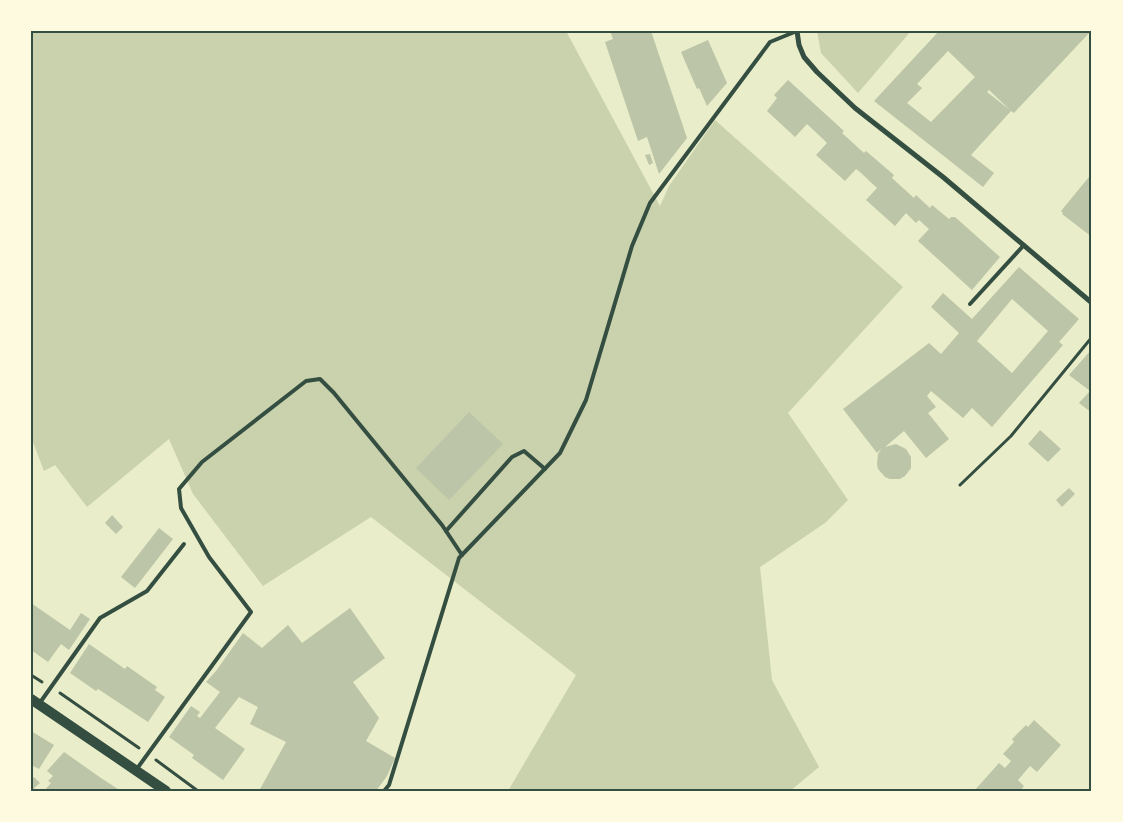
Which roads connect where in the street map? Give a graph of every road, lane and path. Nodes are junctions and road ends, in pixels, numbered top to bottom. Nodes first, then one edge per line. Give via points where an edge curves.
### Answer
1 (797, 31) edge
2 (1024, 245) junction
3 (1092, 303) edge
4 (970, 304) dead end
5 (1092, 338) edge
6 (545, 469) junction
7 (960, 485) dead end
8 (446, 531) junction
9 (184, 544) dead end
10 (462, 555) junction
11 (31, 675) edge
12 (51, 686) junction
13 (35, 701) edge
14 (148, 755) junction
15 (136, 770) junction
16 (166, 791) edge
17 (198, 791) edge
18 (384, 791) edge

1 - 2 street via 804,56 855,108
1 - 6 lane via 770,42 650,203 632,246 586,400 560,453
2 - 3 street
2 - 4 lane
5 - 7 path via 1011,436
6 - 8 lane via 524,451 512,457
6 - 10 lane
8 - 10 lane
8 - 14 lane via 334,393 320,379 306,381 202,462 179,489 181,508 209,557 251,612
9 - 12 lane via 147,591 100,618
10 - 18 lane via 389,785
11 - 12 path
12 - 13 lane
12 - 14 path
13 - 15 main road
14 - 15 lane
14 - 17 path
15 - 16 main road

